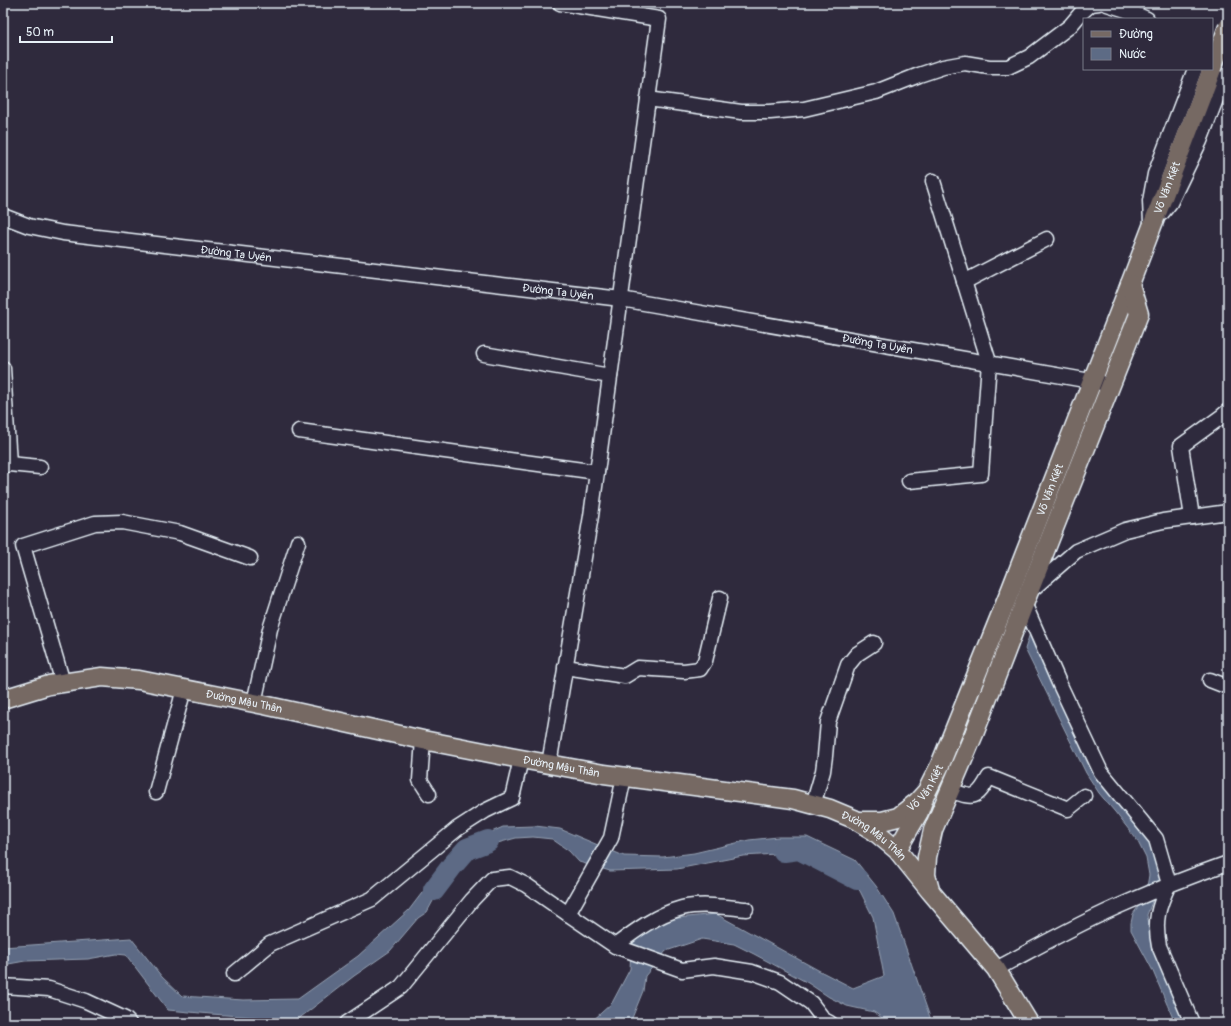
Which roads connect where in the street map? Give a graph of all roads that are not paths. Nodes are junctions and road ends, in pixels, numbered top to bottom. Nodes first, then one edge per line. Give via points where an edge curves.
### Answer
1 (560, 3) edge
2 (1099, 3) edge
3 (1104, 3) edge
4 (1145, 18) edge
5 (1228, 27) edge
6 (1213, 48) edge
7 (1228, 54) edge
8 (1213, 65) edge
9 (1228, 68) edge
10 (1195, 70) edge
11 (1211, 70) edge
12 (648, 99) junction
13 (933, 181) dead end
14 (3, 216) edge
15 (1151, 228) junction
16 (1047, 239) dead end
17 (964, 282) junction
18 (1130, 284) junction
19 (621, 299) junction
20 (484, 354) dead end
21 (989, 362) junction
22 (3, 368) edge
23 (610, 376) junction
24 (1092, 381) junction
25 (1111, 384) junction
26 (1228, 411) edge
27 (299, 431) dead end
28 (6, 465) edge
29 (40, 467) dead end
30 (597, 472) junction
31 (909, 481) dead end
32 (1228, 512) edge
33 (1192, 517) junction
34 (298, 542) dead end
35 (250, 558) dead end
36 (720, 598) dead end
37 (1026, 598) junction
38 (874, 642) dead end
39 (565, 667) junction
40 (1210, 680) dead end
41 (63, 683) junction
42 (1228, 687) edge
43 (184, 689) junction
44 (3, 699) edge
45 (254, 703) junction
46 (423, 740) junction
47 (521, 759) junction
48 (549, 764) junction
49 (624, 777) junction
50 (927, 791) junction
51 (156, 792) dead end
52 (429, 794) dead end
53 (947, 794) junction
54 (1084, 796) dead end
55 (813, 805) junction
56 (858, 821) junction
57 (932, 836) junction
58 (897, 850) junction
59 (1228, 863) edge
60 (1166, 886) junction
61 (930, 891) junction
62 (746, 909) dead end
63 (568, 914) junction
64 (615, 946) junction
65 (996, 970) junction
66 (234, 974) dead end
67 (3, 986) edge
68 (129, 1023) edge
69 (347, 1023) edge
70 (830, 1023) edge
71 (1029, 1023) edge
72 (1192, 1023) edge

1 - 12 street via 660,19
2 - 12 street via 1091,4 1070,26 1028,57 1008,67 965,63 943,67 876,92 804,109 741,112
3 - 4 street
5 - 8 main road, Võ Văn Kiệt, bridge
6 - 7 street
9 - 15 street via 1197,148 1170,203
10 - 15 street via 1156,174 1150,201
11 - 15 main road, Võ Văn Kiệt
12 - 19 street
13 - 17 street
14 - 19 street, Đường Tạ Uyên via 29,226 63,233
15 - 18 main road, Võ Văn Kiệt
16 - 17 street
17 - 21 street
18 - 24 main road, Võ Văn Kiệt
18 - 25 main road, Võ Văn Kiệt via 1139,314
19 - 21 street, Đường Tạ Uyên
19 - 23 street
20 - 23 street
21 - 24 street, Đường Tạ Uyên
21 - 31 street via 982,474
22 - 28 street
23 - 30 street
24 - 25 street, Đường Tạ Uyên
24 - 50 main road, Võ Văn Kiệt via 959,719
25 - 37 main road, Võ Văn Kiệt
26 - 33 street via 1181,446
27 - 30 street
28 - 29 street
30 - 39 street
32 - 33 street
33 - 37 street via 1164,520 1125,530 1076,551
34 - 45 street via 270,630
35 - 41 street via 180,533 122,522 95,523 23,546
36 - 39 street via 705,661 700,669 684,671 638,668 625,676
37 - 53 main road, Võ Văn Kiệt via 974,734
37 - 60 street via 1060,685 1101,772 1156,839
38 - 55 street via 857,654 848,665 828,722 826,756
39 - 48 street
40 - 42 street
41 - 43 main road, Đường Mậu Thân via 102,677 139,680
41 - 44 main road, Đường Mậu Thân
43 - 45 main road, Đường Mậu Thân
43 - 51 street
45 - 46 main road, Đường Mậu Thân
46 - 47 main road, Đường Mậu Thân
46 - 52 street via 420,780
47 - 48 main road, Đường Mậu Thân
47 - 66 street via 512,798 457,829 372,899 270,944
48 - 49 main road, Đường Mậu Thân
49 - 55 main road, Đường Mậu Thân via 793,799
49 - 63 street via 612,838
50 - 53 main road
50 - 56 main road, Võ Văn Kiệt via 898,817 882,821
50 - 58 main road
53 - 54 street via 976,795 989,778 1068,809
53 - 57 main road, Võ Văn Kiệt
55 - 56 main road, Đường Mậu Thân
56 - 58 main road, Đường Mậu Thân
57 - 58 main road
57 - 61 main road, Võ Văn Kiệt via 926,874
58 - 61 main road, Đường Mậu Thân
59 - 60 street
60 - 65 street via 1072,928
60 - 72 street via 1157,919 1157,936
61 - 65 main road, Đường Mậu Thân
62 - 64 street via 708,906 682,908 652,920
63 - 64 street
63 - 69 street via 510,877 492,879 401,987
64 - 70 street via 682,970 714,966 752,972 780,982 811,1003 824,1020
65 - 71 main road, Đường Mậu Thân
67 - 68 street via 49,989 86,1001

